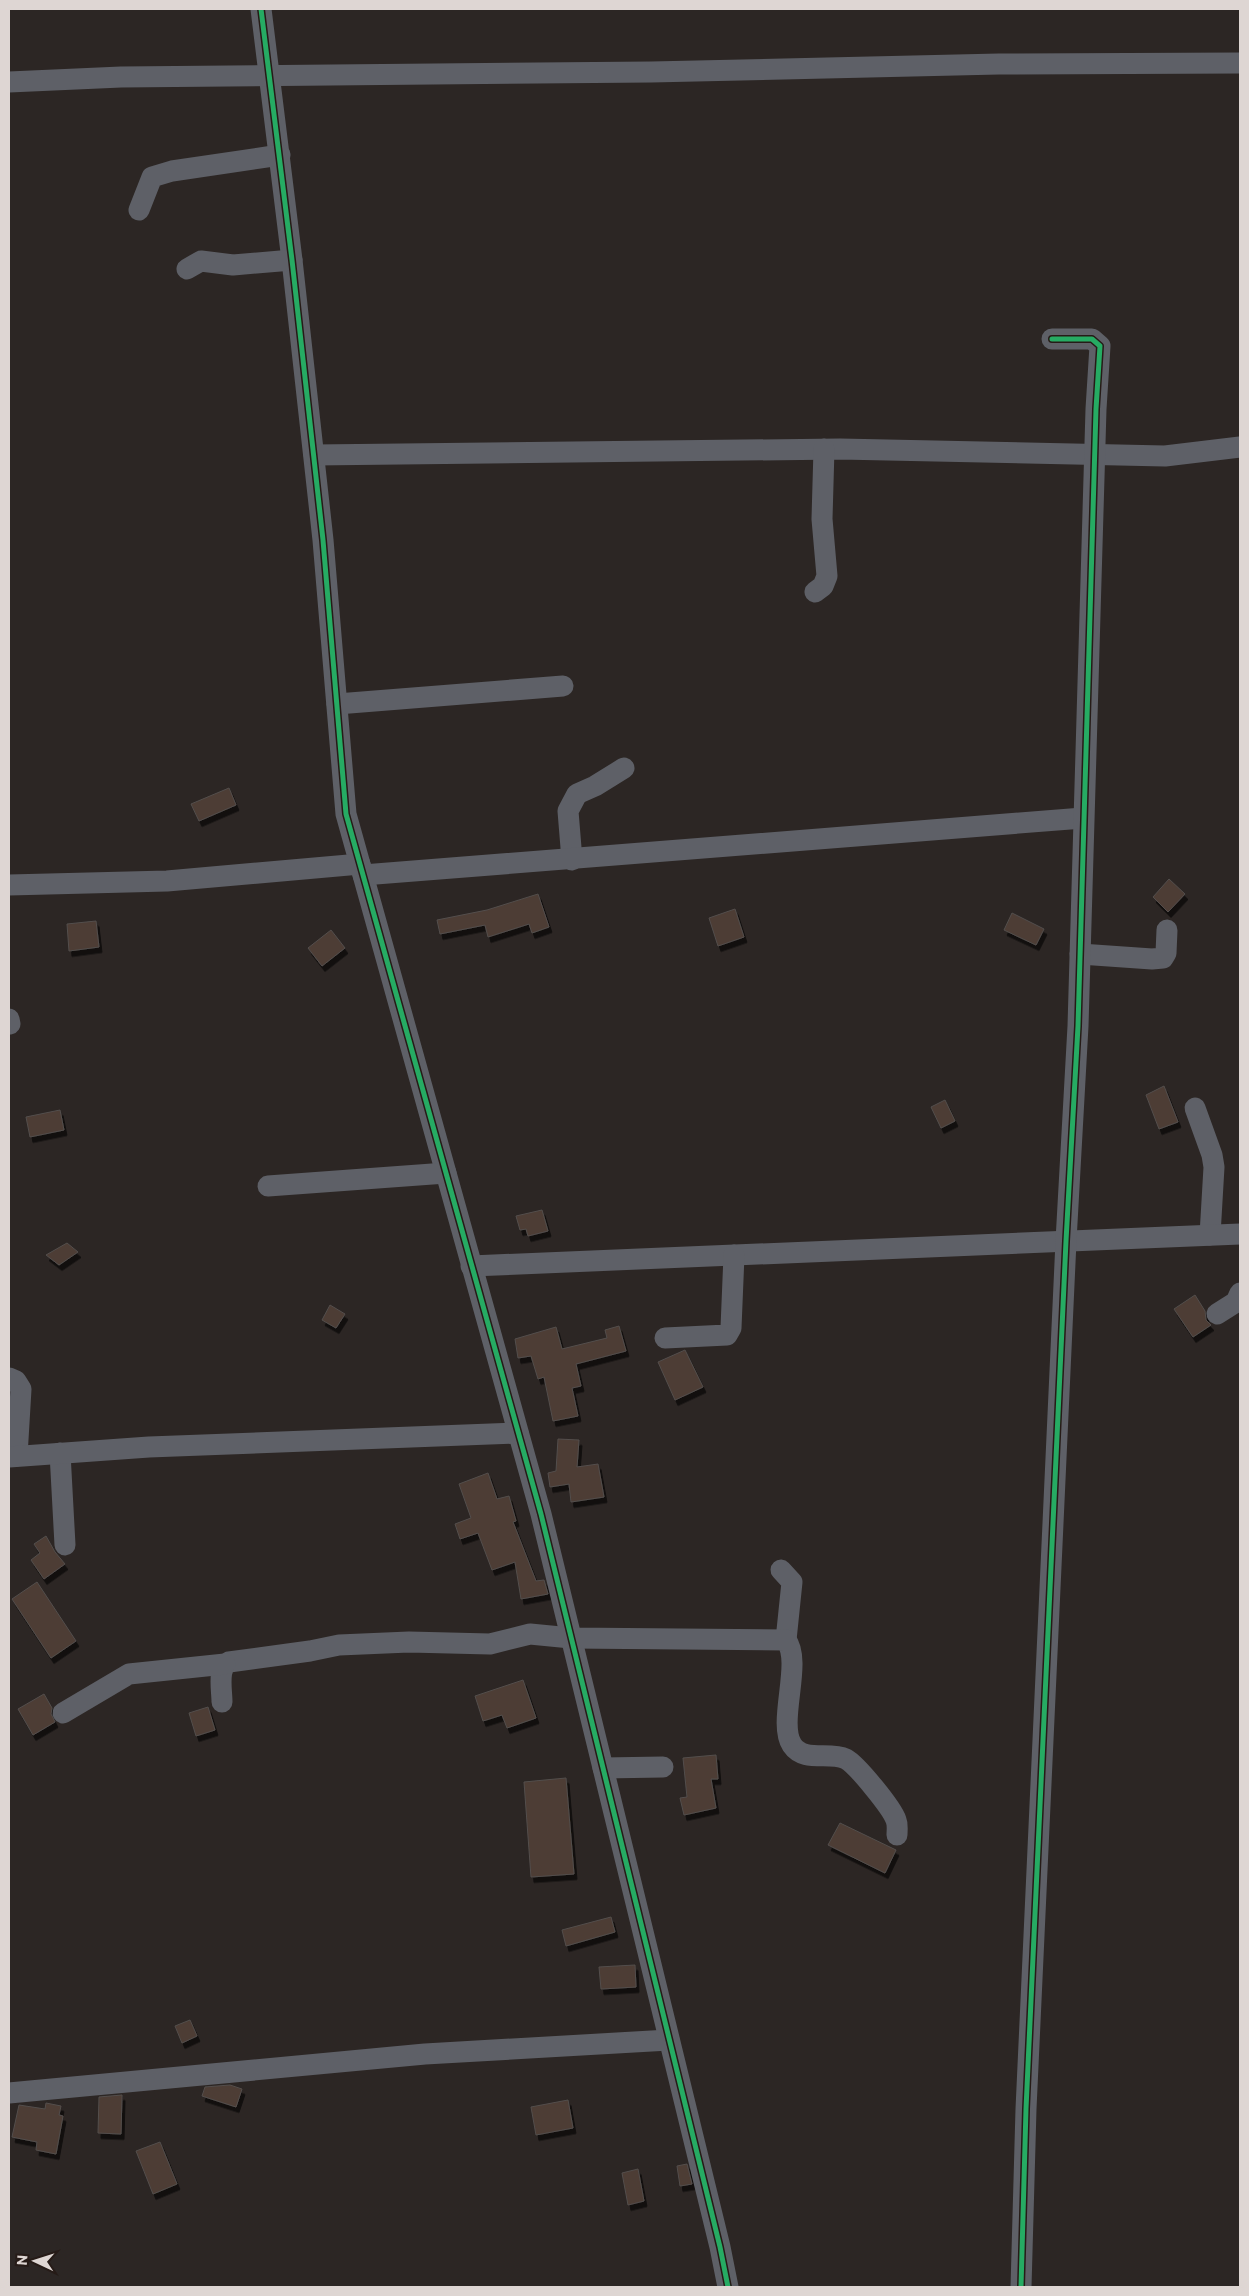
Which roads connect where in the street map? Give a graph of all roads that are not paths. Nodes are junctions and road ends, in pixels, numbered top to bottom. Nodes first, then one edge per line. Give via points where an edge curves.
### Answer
1 (261, 9) edge
2 (1240, 62) edge
3 (270, 77) junction
4 (9, 82) edge
5 (280, 155) junction
6 (138, 210) dead end
7 (292, 260) junction
8 (187, 269) dead end
9 (1052, 339) dead end
10 (1240, 446) edge
11 (824, 449) junction
12 (1096, 454) junction
13 (314, 455) junction
14 (815, 592) dead end
15 (563, 686) dead end
16 (337, 704) junction
17 (624, 768) dead end
18 (1083, 818) junction
19 (572, 860) junction
20 (361, 870) junction
21 (9, 885) edge
22 (1167, 930) dead end
23 (1080, 954) junction
24 (1195, 1108) dead end
25 (446, 1173) junction
26 (268, 1186) dead end
27 (1210, 1235) junction
28 (1240, 1238) edge
29 (1066, 1241) junction
30 (734, 1255) junction
31 (471, 1266) junction
32 (1240, 1293) edge
33 (1217, 1314) dead end
34 (665, 1338) dead end
35 (9, 1378) edge
36 (518, 1433) junction
37 (60, 1453) junction
38 (13, 1457) edge
39 (65, 1545) dead end
40 (781, 1570) dead end
41 (571, 1638) junction
42 (786, 1640) junction
43 (225, 1664) junction
44 (222, 1702) dead end
45 (63, 1713) dead end
46 (663, 1767) dead end
47 (602, 1768) junction
48 (897, 1835) dead end
49 (669, 2040) junction
50 (9, 2093) edge
51 (728, 2287) edge
52 (1021, 2287) edge

1 - 3 street
2 - 3 street
3 - 4 street via 121,77
3 - 5 street
5 - 6 street via 172,171 152,177
5 - 7 street
7 - 8 street via 233,265 201,261
7 - 13 street
9 - 12 street via 1092,339 1100,346
10 - 12 street via 1165,456
11 - 12 street
11 - 13 street
11 - 14 street via 822,519 827,576 823,586
12 - 18 street
13 - 16 street
15 - 16 street
16 - 20 street via 346,814
17 - 19 street via 577,794 568,811
18 - 19 street
18 - 23 street
19 - 20 street
20 - 21 street via 167,881
20 - 25 street
22 - 23 street via 1163,958
23 - 29 street
24 - 27 street via 1214,1167
25 - 26 street
25 - 31 street
27 - 28 street
27 - 29 street
29 - 30 street
29 - 52 street via 1026,2099
30 - 31 street
30 - 34 street via 731,1328 727,1335
31 - 36 street
32 - 33 street via 1236,1302
35 - 38 street via 16,1380 21,1389
36 - 37 street
36 - 41 street
37 - 38 street
37 - 39 street
40 - 42 street via 792,1582
41 - 42 street
41 - 43 street via 530,1634 490,1644 409,1642 339,1645
41 - 47 street
42 - 48 street via 791,1653 788,1728 792,1744 807,1755 832,1755 857,1767 891,1809 897,1821
43 - 44 street
43 - 45 street via 129,1674
46 - 47 street
47 - 49 street
49 - 50 street via 425,2054
49 - 51 street

